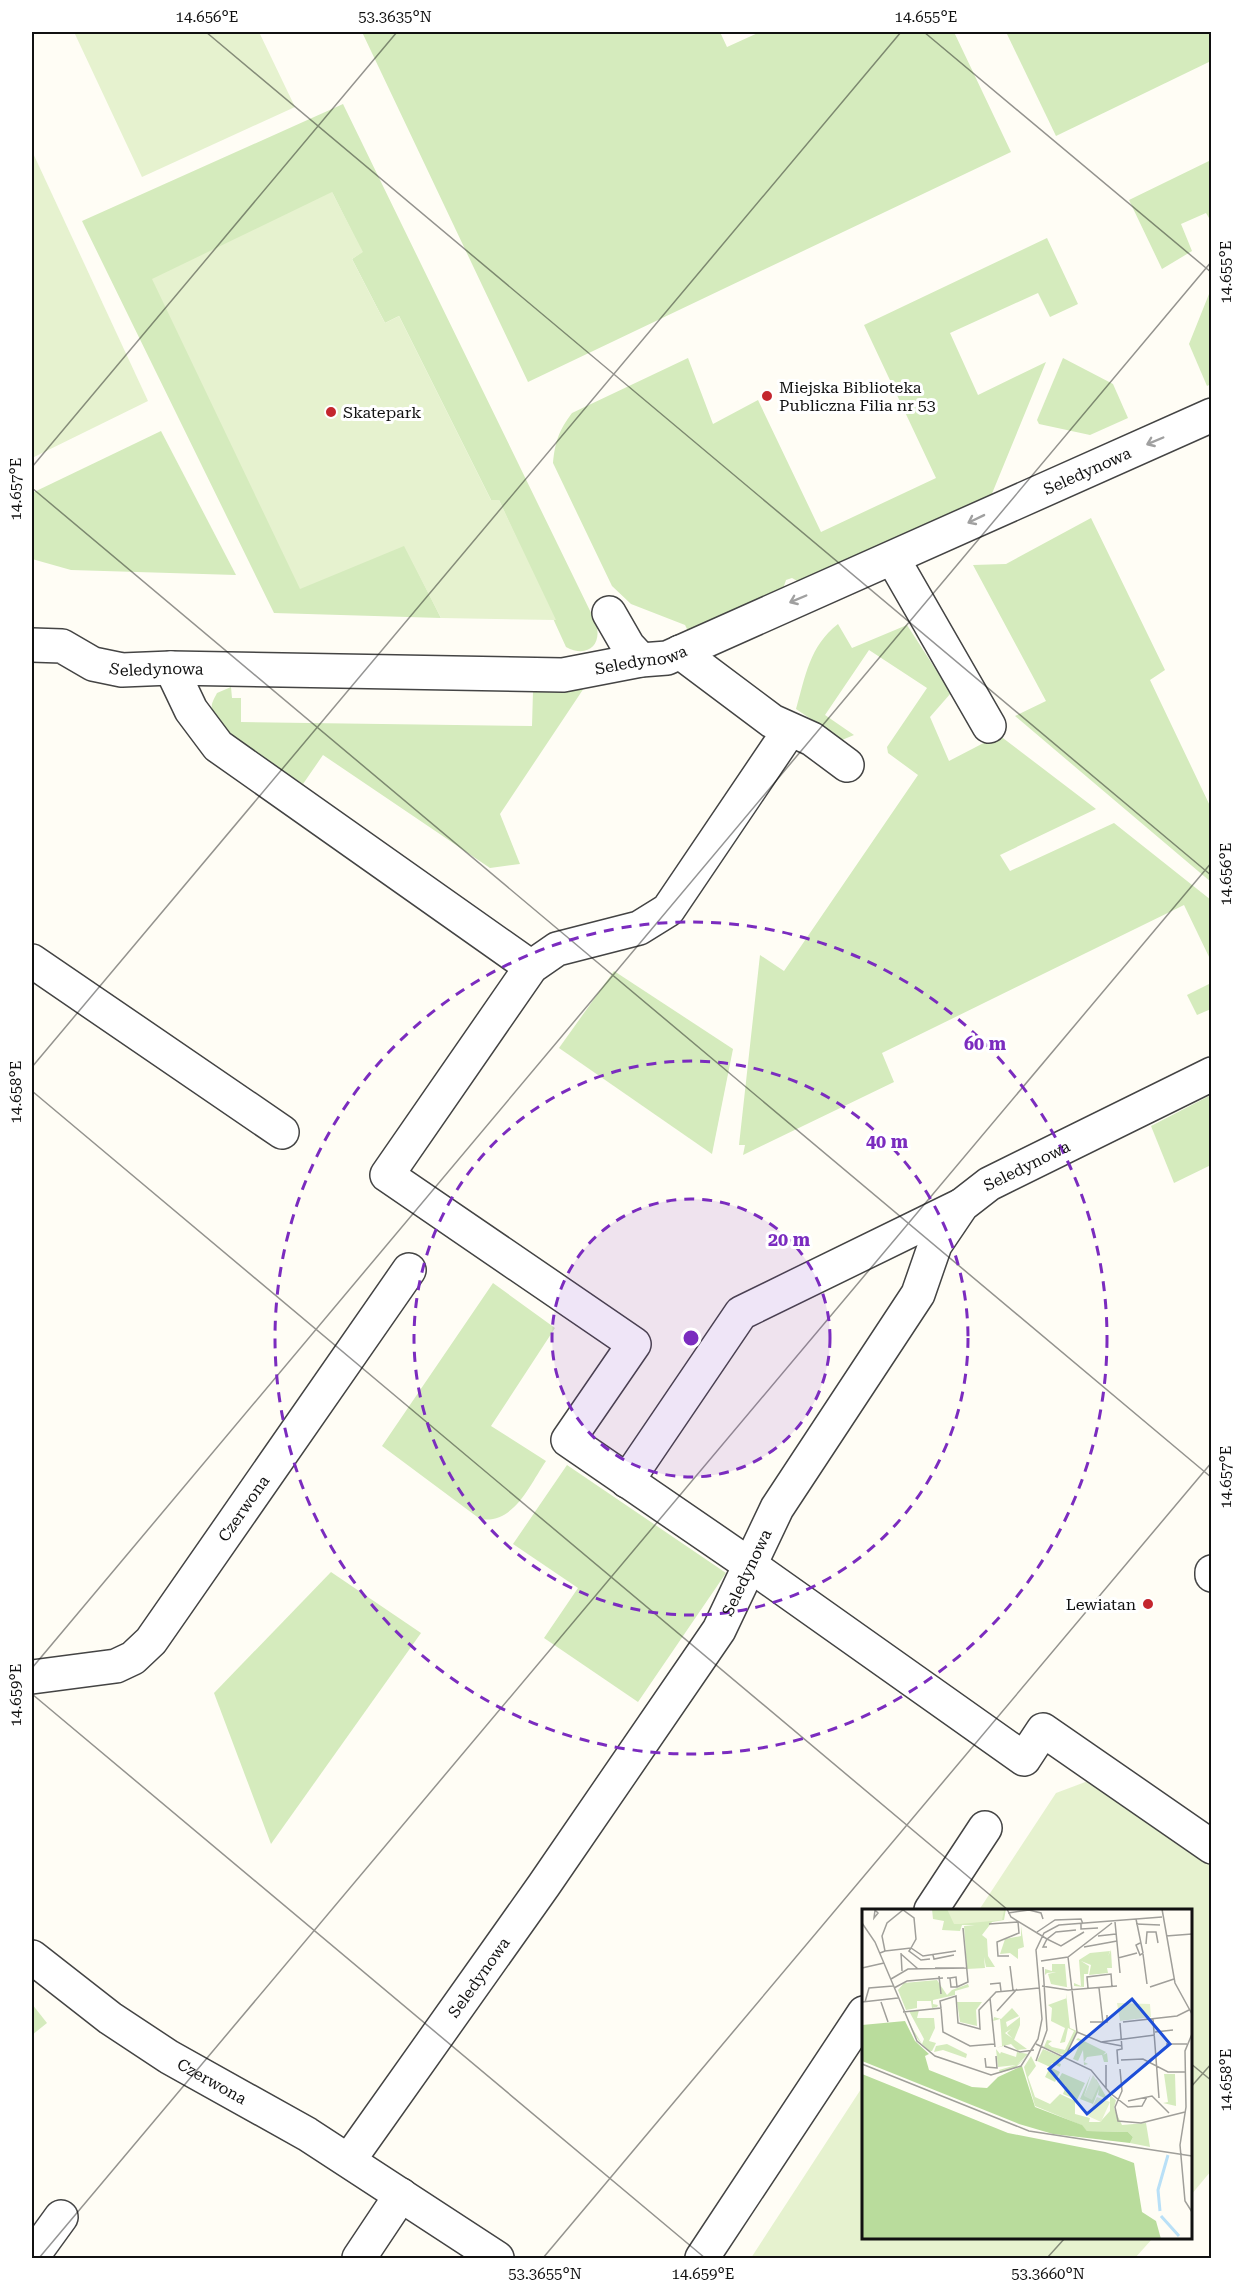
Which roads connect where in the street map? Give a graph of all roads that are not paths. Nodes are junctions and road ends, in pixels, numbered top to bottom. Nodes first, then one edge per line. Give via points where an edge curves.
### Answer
1 (1210, 419) edge
2 (894, 559) junction
3 (609, 613) dead end
4 (32, 645) edge
5 (680, 652) junction
6 (641, 660) junction
7 (171, 668) junction
8 (988, 726) dead end
9 (789, 731) junction
10 (847, 765) dead end
11 (32, 961) edge
12 (531, 967) junction
13 (1212, 1074) edge
14 (282, 1131) dead end
15 (962, 1205) junction
16 (410, 1270) dead end
17 (627, 1481) junction
18 (750, 1565) junction
19 (32, 1677) edge
20 (985, 1828) dead end
21 (1212, 1847) edge
22 (932, 1909) edge
23 (32, 1957) edge
24 (862, 2016) edge
25 (350, 2160) junction
26 (401, 2195) junction
27 (61, 2217) dead end
28 (32, 2257) edge
29 (359, 2259) edge
30 (497, 2259) edge
31 (702, 2259) edge

1 -> 2 street, Seledynowa via 984,514
2 -> 5 street, Seledynowa
2 - 8 street
3 - 6 street
4 - 7 street, Seledynowa via 62,646 93,664 122,670
5 - 6 street, Seledynowa via 667,658
5 - 9 street
6 - 7 street, Seledynowa via 562,675
7 - 12 street via 191,710 218,746
9 - 10 street via 812,739
9 - 12 street via 668,910 639,928 557,949
11 - 14 street
12 - 17 street via 387,1175 633,1344 568,1440
13 - 15 street, Seledynowa via 989,1184
15 - 17 street via 741,1313
15 - 18 street, Seledynowa via 934,1245 918,1294 777,1508
16 - 19 street, Czerwona via 151,1641 133,1658 116,1666
17 - 18 street
18 - 21 street via 1024,1760 1043,1730
18 - 25 street, Seledynowa via 719,1630
20 - 22 street
23 - 25 street, Czerwona via 169,2057
24 - 31 street
25 - 26 street, Czerwona
26 - 29 street
26 - 30 street
27 - 28 street

